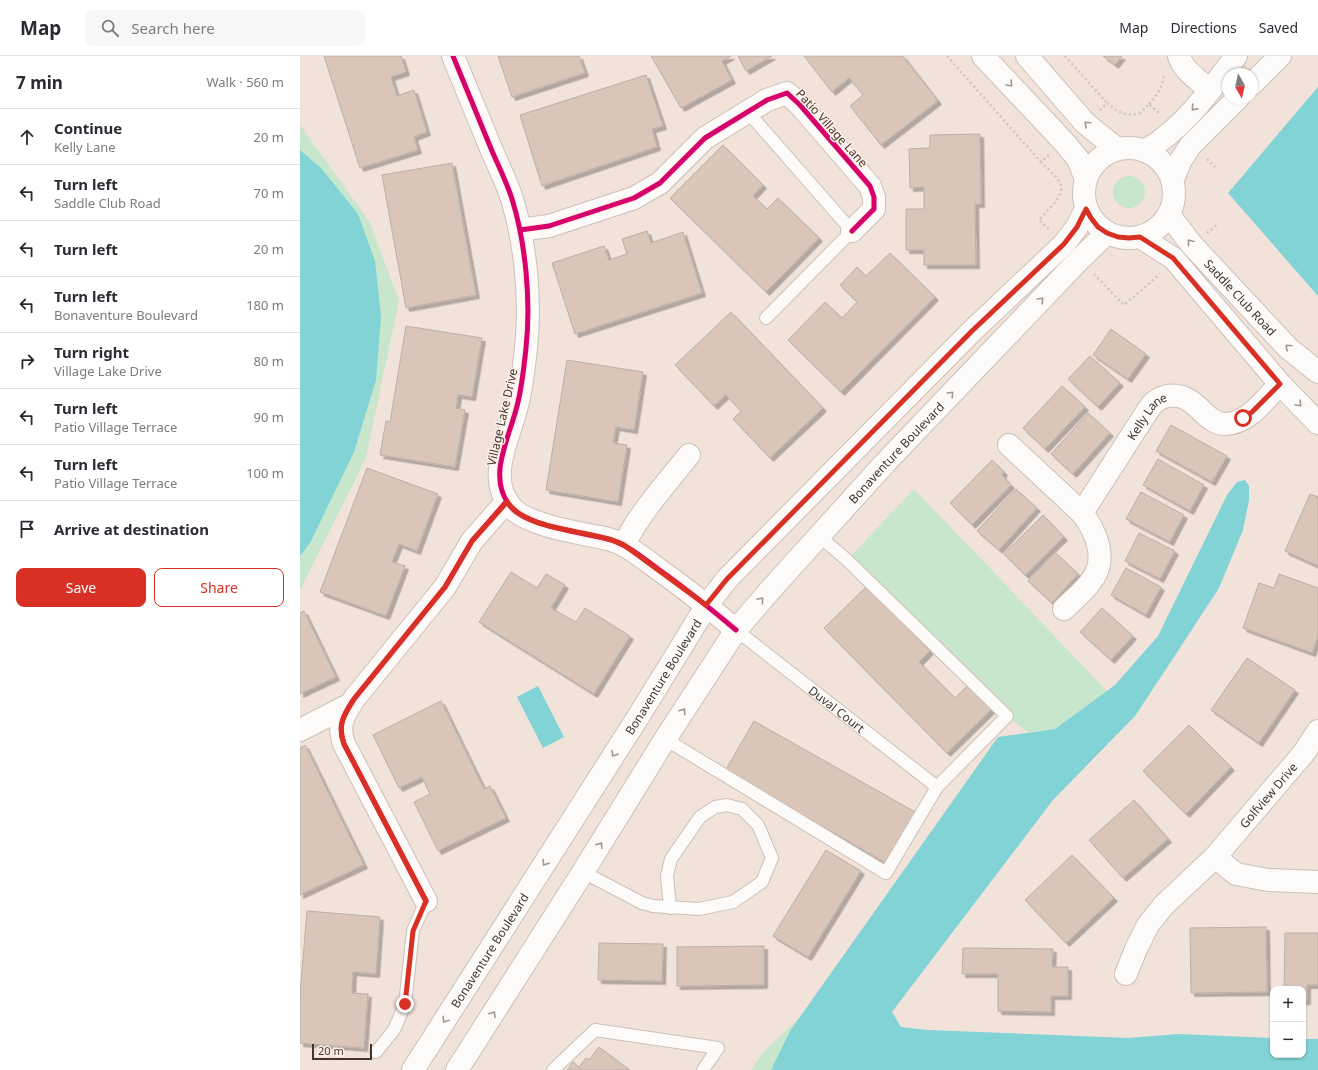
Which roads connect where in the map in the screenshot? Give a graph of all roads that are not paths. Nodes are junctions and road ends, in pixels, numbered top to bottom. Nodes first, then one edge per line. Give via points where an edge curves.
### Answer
1 (453, 56) edge
2 (983, 56) edge
3 (1027, 56) edge
4 (1236, 56) edge
5 (1280, 56) edge
6 (1171, 62) edge
7 (1258, 78) edge
8 (1210, 90) junction
9 (1232, 104) edge
10 (747, 111) junction
11 (1117, 150) junction
12 (1146, 151) junction
13 (1085, 177) junction
14 (1173, 179) junction
15 (1086, 209) junction
16 (1169, 215) junction
17 (520, 230) junction
18 (852, 231) junction
19 (1107, 233) junction
20 (1140, 237) junction
21 (766, 318) dead end
22 (1318, 372) edge
23 (1280, 384) junction
24 (1318, 423) edge
25 (1009, 445) dead end
26 (689, 455) dead end
27 (507, 502) junction
28 (1082, 513) junction
29 (819, 536) junction
30 (624, 545) junction
31 (706, 605) junction
32 (1064, 609) dead end
33 (736, 630) junction
34 (351, 704) junction
35 (300, 730) edge
36 (1318, 731) edge
37 (665, 739) junction
38 (937, 787) junction
39 (1215, 857) junction
40 (584, 872) junction
41 (1318, 882) edge
42 (426, 901) joint
43 (670, 908) junction
44 (1126, 974) dead end
45 (376, 1052) dead end
46 (413, 1070) edge
47 (457, 1070) edge
48 (553, 1070) edge
49 (703, 1070) edge

1 - 17 street, Village Lake Drive via 512,199
2 -> 13 street via 1064,142 1078,159
11 -> 3 street via 1085,123
4 - 8 street
5 - 7 street
6 - 8 street via 1181,61 1186,69
8 -> 12 street via 1175,130
9 - 14 street via 1190,146
10 - 17 street, Patio Village Lane via 705,138 660,183 634,198 549,226
10 - 18 lane
10 - 18 street, Patio Village Lane via 788,92 800,105 870,186 874,197 874,209
11 - 12 street via 1128,148
11 - 13 street via 1096,162
12 - 14 street via 1159,159
13 - 15 street
14 - 16 street via 1174,199
15 - 19 street via 1098,227
15 - 31 street, Bonaventure Boulevard via 1064,244 972,331 727,579
16 - 20 street via 1153,232
22 -> 16 street, Saddle Club Road via 1283,342 1192,245
17 - 27 street, Village Lake Drive via 527,279 528,326 518,405 499,466 500,485
18 - 21 lane, Patio Village Lane
19 - 20 street via 1118,237
29 -> 19 street, Bonaventure Boulevard via 886,462
20 - 23 street, Saddle Club Road via 1173,258
23 -> 24 street, Saddle Club Road
23 - 28 street, Kelly Lane via 1252,412 1238,421 1226,424 1212,419 1184,398 1171,396 1155,402
25 - 28 street
26 - 30 street via 641,515
27 - 30 street, Village Lake Drive via 519,514 531,520
27 - 34 street via 472,541 445,587
28 - 32 street via 1097,541 1098,569 1087,586
33 -> 29 street, Bonaventure Boulevard
29 - 38 lane via 847,560 1007,716
30 - 31 street, Village Lake Drive
31 - 33 street, Village Lake Drive
31 -> 46 street, Bonaventure Boulevard via 640,714
37 -> 33 street, Bonaventure Boulevard
33 - 38 lane, Duval Court
34 - 35 street
34 - 42 street via 342,721 341,736 344,744
36 - 39 street, Golfview Drive via 1303,754
37 - 38 lane via 886,873
40 -> 37 street, Bonaventure Boulevard
39 - 41 street via 1236,874 1268,880
39 - 44 street, Golfview Drive via 1164,904 1148,925
40 - 43 lane via 635,901
47 -> 40 street, Bonaventure Boulevard
42 - 45 lane via 413,931 405,1004 394,1030
43 - 43 lane via 699,909 733,902 762,882 772,858 758,825 742,809 727,805 715,807 700,816 671,859 667,876
48 - 49 lane via 595,1030 718,1048

